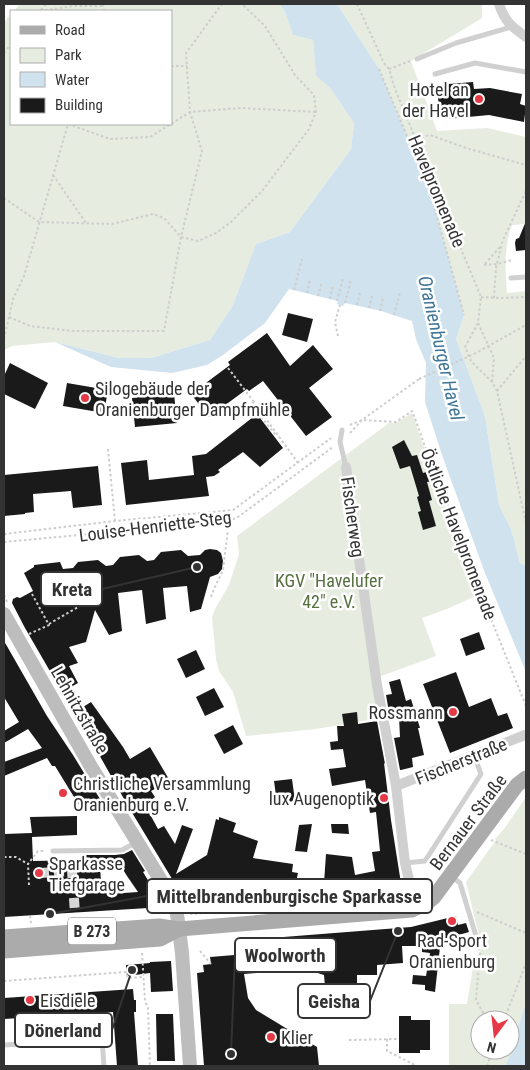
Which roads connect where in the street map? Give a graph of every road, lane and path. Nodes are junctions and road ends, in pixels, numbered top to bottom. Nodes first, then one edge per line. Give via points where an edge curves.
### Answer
1 (222, 4) edge
2 (242, 4) edge
3 (357, 4) edge
4 (499, 4) edge
5 (103, 5) edge
6 (46, 10) edge
7 (511, 26) junction
8 (526, 37) edge
9 (417, 59) joint
10 (172, 66) edge
11 (187, 66) junction
12 (380, 69) dead end
13 (389, 69) junction
14 (526, 72) edge
15 (435, 74) dead end
16 (190, 112) junction
17 (316, 112) junction
18 (172, 123) edge
19 (68, 125) edge
20 (71, 125) edge
21 (169, 125) edge
22 (416, 138) junction
23 (526, 165) edge
24 (53, 175) junction
25 (526, 191) edge
26 (4, 198) edge
27 (40, 222) junction
28 (86, 223) junction
29 (181, 237) junction
30 (502, 245) junction
31 (302, 259) dead end
32 (512, 260) dead end
33 (496, 264) junction
34 (526, 277) edge
35 (344, 278) dead end
36 (511, 278) dead end
37 (310, 280) dead end
38 (351, 280) dead end
39 (322, 282) dead end
40 (333, 285) dead end
41 (294, 290) dead end
42 (400, 292) dead end
43 (307, 293) dead end
44 (360, 293) dead end
45 (318, 296) dead end
46 (372, 296) dead end
47 (481, 297) junction
48 (526, 297) edge
49 (383, 298) dead end
50 (494, 298) junction
51 (330, 299) dead end
52 (337, 301) dead end
53 (345, 303) dead end
54 (340, 305) dead end
55 (357, 306) dead end
56 (369, 308) dead end
57 (380, 311) dead end
58 (394, 315) dead end
59 (464, 315) dead end
60 (9, 317) junction
61 (478, 323) junction
62 (526, 325) edge
63 (338, 336) dead end
64 (4, 339) edge
65 (488, 346) junction
66 (526, 356) edge
67 (228, 368) dead end
68 (492, 382) junction
69 (497, 391) junction
70 (254, 402) junction
71 (362, 420) junction
72 (342, 430) junction
73 (278, 435) junction
74 (340, 442) junction
75 (108, 449) dead end
76 (298, 463) junction
77 (346, 467) joint
78 (115, 521) junction
79 (229, 521) junction
80 (526, 522) edge
81 (4, 534) edge
82 (4, 542) edge
83 (70, 573) dead end
84 (32, 594) dead end
85 (211, 597) dead end
86 (4, 614) edge
87 (49, 624) junction
88 (29, 634) dead end
89 (377, 685) joint
90 (526, 706) edge
91 (525, 735) dead end
92 (474, 755) junction
93 (526, 778) edge
94 (396, 786) junction
95 (480, 835) junction
96 (137, 842) junction
97 (53, 851) joint
98 (526, 854) edge
99 (4, 857) edge
100 (405, 863) junction
101 (28, 864) junction
102 (451, 876) junction
103 (29, 885) dead end
104 (419, 907) junction
105 (468, 909) junction
106 (179, 929) junction
107 (526, 933) edge
108 (476, 936) joint
109 (4, 938) edge
110 (141, 941) junction
111 (4, 951) edge
112 (200, 951) dead end
113 (211, 964) dead end
114 (526, 964) edge
115 (143, 977) junction
116 (4, 981) edge
117 (482, 1010) edge
118 (508, 1010) edge
119 (387, 1039) junction
120 (397, 1039) dead end
121 (349, 1040) dead end
122 (4, 1045) edge
123 (104, 1066) edge
124 (150, 1066) edge
125 (190, 1066) edge
126 (417, 1066) edge

1 - 11 path via 186,53
2 - 17 path via 265,26 295,75 314,95
3 - 13 path, Havelpromenade
4 - 7 street
5 - 6 path
7 - 8 street
7 - 9 lane
9 - 13 path
10 - 11 path
11 - 16 path
12 - 59 path via 430,191
13 - 22 path, Havelpromenade
14 - 15 lane via 475,63
16 - 17 path via 241,108
16 - 18 path
16 - 29 path via 202,152
17 - 29 path via 310,128 262,191 231,222 198,241
19 - 24 path
20 - 21 path via 110,139 150,137
22 - 23 path via 430,135
22 - 47 path, Havelpromenade
24 - 27 path
24 - 28 path
25 - 30 path
26 - 27 path
27 - 28 path
27 - 60 path
28 - 29 path via 112,224 152,214 164,218
29 - 60 path via 164,330 73,331 30,326
30 - 33 path
30 - 33 path via 484,265
31 - 41 path
32 - 33 path
33 - 50 path
34 - 36 lane
35 - 52 path
37 - 43 path
38 - 53 path
39 - 45 path
40 - 51 path
42 - 58 path
44 - 55 path
46 - 56 path
47 - 50 path
47 - 61 path
48 - 50 path
49 - 57 path
54 - 63 path via 336,322
60 - 64 path
61 - 65 path
61 - 68 path via 465,347 471,361
62 - 65 path, Louise-Henriette-Steg
65 - 68 path via 494,358
65 - 71 path, Louise-Henriette-Steg, bridge via 419,379
66 - 69 path
67 - 70 path
68 - 69 path
69 - 80 path
70 - 73 path
70 - 73 path via 248,406 250,409 254,407
71 - 72 path, Louise-Henriette-Steg
71 - 74 path, Louise-Henriette-Steg
71 - 90 path, Östliche Havelpromenade via 396,422 412,411
72 - 74 lane
72 - 76 path, Louise-Henriette-Steg
73 - 76 path
74 - 77 lane
74 - 79 path, Louise-Henriette-Steg via 238,518
75 - 78 path
76 - 78 path, Louise-Henriette-Steg via 232,510
77 - 89 street, Fischerweg
78 - 81 path, Louise-Henriette-Steg
79 - 82 path, Louise-Henriette-Steg
79 - 85 path via 223,570
83 - 87 path via 85,603
84 - 87 path
86 - 96 main road, Lehnitzstraße
87 - 88 path
89 - 94 street, Fischerstraße
91 - 92 street, Fischerstraße
92 - 94 street, Fischerstraße
92 - 100 lane via 481,774 426,861
93 - 95 main road, Bernauer Straße / B 273 via 517,785
94 - 100 street, Fischerstraße
95 - 98 path
95 - 102 main road, Bernauer Straße / B 273
96 - 97 lane via 122,850
96 - 106 main road, Lehnitzstraße via 173,900
97 - 101 path via 38,851
99 - 101 path via 16,857
100 - 104 street, Fischerstraße via 413,897
101 - 103 path
102 - 104 main road, Bernauer Straße / B 273 via 434,897
102 - 105 lane via 460,883
104 - 106 main road, Bernauer Straße / B 273
105 - 107 path
105 - 108 lane
106 - 109 main road, Bernauer Straße / B 273 via 159,926
106 - 110 main road, Bernauer Straße / B 273 via 160,939
106 - 125 main road, Lehnitzstraße
108 - 117 path via 480,953 476,1000
110 - 111 main road, Bernauer Straße / B 273
110 - 115 path
112 - 113 path
114 - 118 path
115 - 116 path via 128,978 126,972
115 - 124 path via 148,1008
119 - 120 path
119 - 121 path
119 - 126 path via 388,1051
122 - 123 lane via 102,1039

